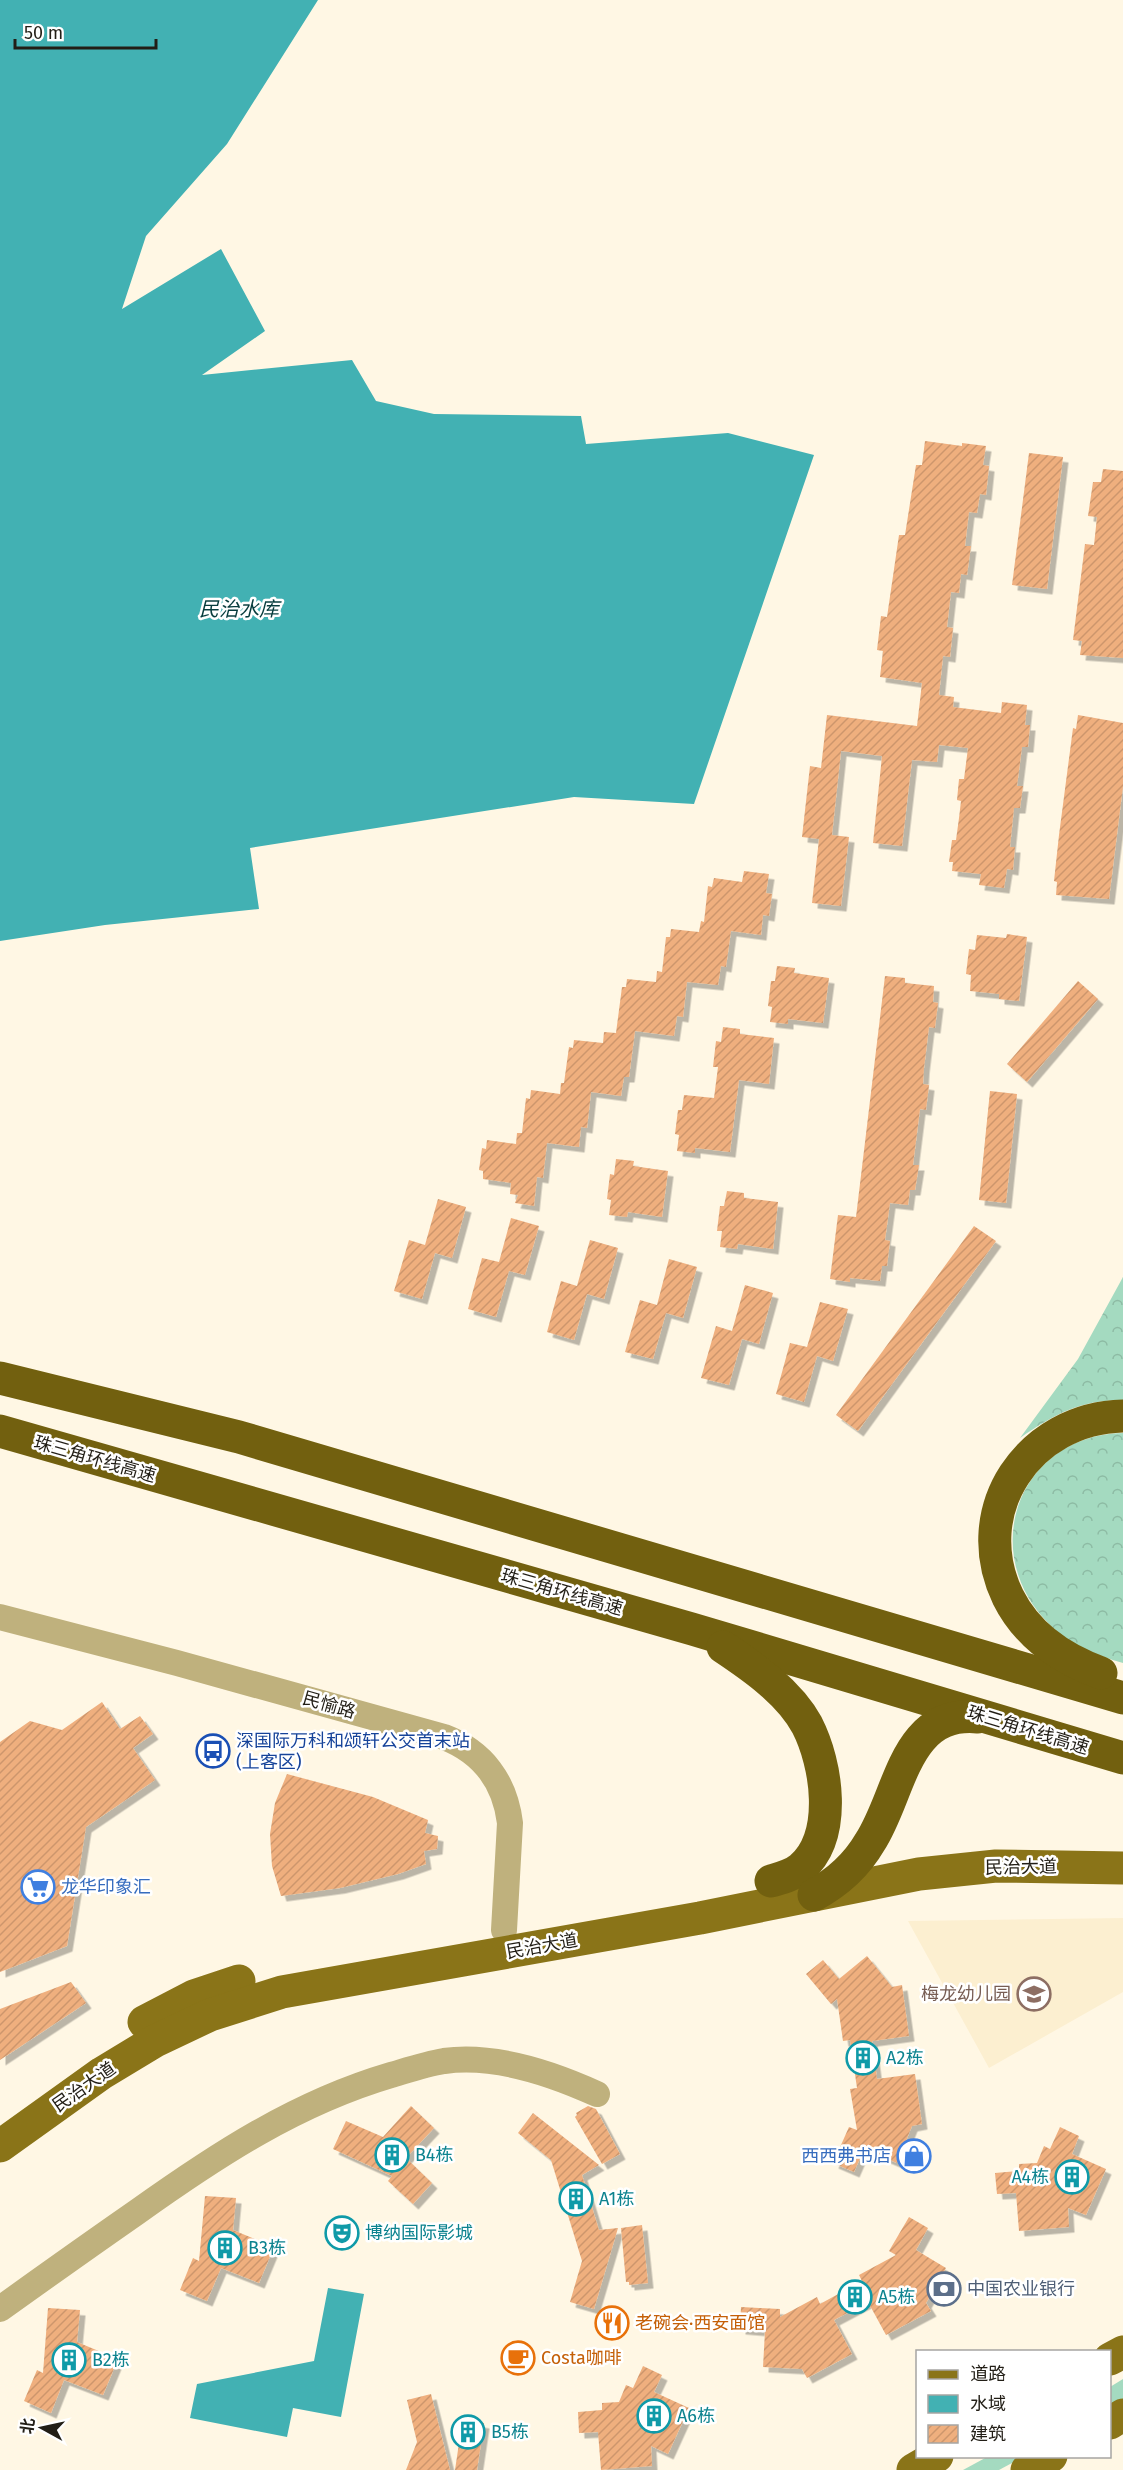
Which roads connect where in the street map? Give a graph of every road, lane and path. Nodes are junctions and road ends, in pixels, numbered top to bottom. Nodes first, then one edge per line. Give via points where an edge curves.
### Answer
1 (0, 1378) edge
2 (1123, 1416) edge
3 (0, 1431) edge
4 (0, 1617) edge
5 (692, 1629) junction
6 (1123, 1680) edge
7 (1123, 1698) edge
8 (989, 1718) junction
9 (1123, 1758) edge
10 (1123, 1869) edge
11 (771, 1881) joint
12 (814, 1895) junction
13 (504, 1930) junction
14 (597, 2094) dead end
15 (0, 2119) edge
16 (0, 2146) edge
17 (0, 2309) edge
18 (935, 2458) edge
19 (1049, 2458) edge
20 (913, 2470) edge
21 (1027, 2470) edge

1 - 7 highway via 239,1437
2 - 6 highway via 1082,1422 1060,1431 1023,1461 1000,1503 995,1551 1008,1597 1039,1638 1081,1666
3 - 5 highway, 珠三角环线高速
4 - 13 street, 民愉路 via 444,1737 470,1750 498,1782 508,1809
5 - 8 highway, 珠三角环线高速
5 - 11 highway via 748,1665 786,1698 806,1724 824,1774 823,1825 811,1858 800,1870
8 - 9 highway, 珠三角环线高速
8 - 12 highway via 951,1719 930,1728 914,1747 872,1840 853,1867
10 - 12 main road, 民治大道 via 996,1866 919,1874
11 - 13 main road, 民治大道
12 - 16 main road, 民治大道 via 319,1984 245,2002 179,2028 130,2055
13 - 15 main road, 民治大道 via 274,1971 194,1996 125,2033
14 - 17 street via 540,2072 471,2061 445,2061 373,2080 303,2108 238,2143
18 - 20 main road
19 - 21 main road

